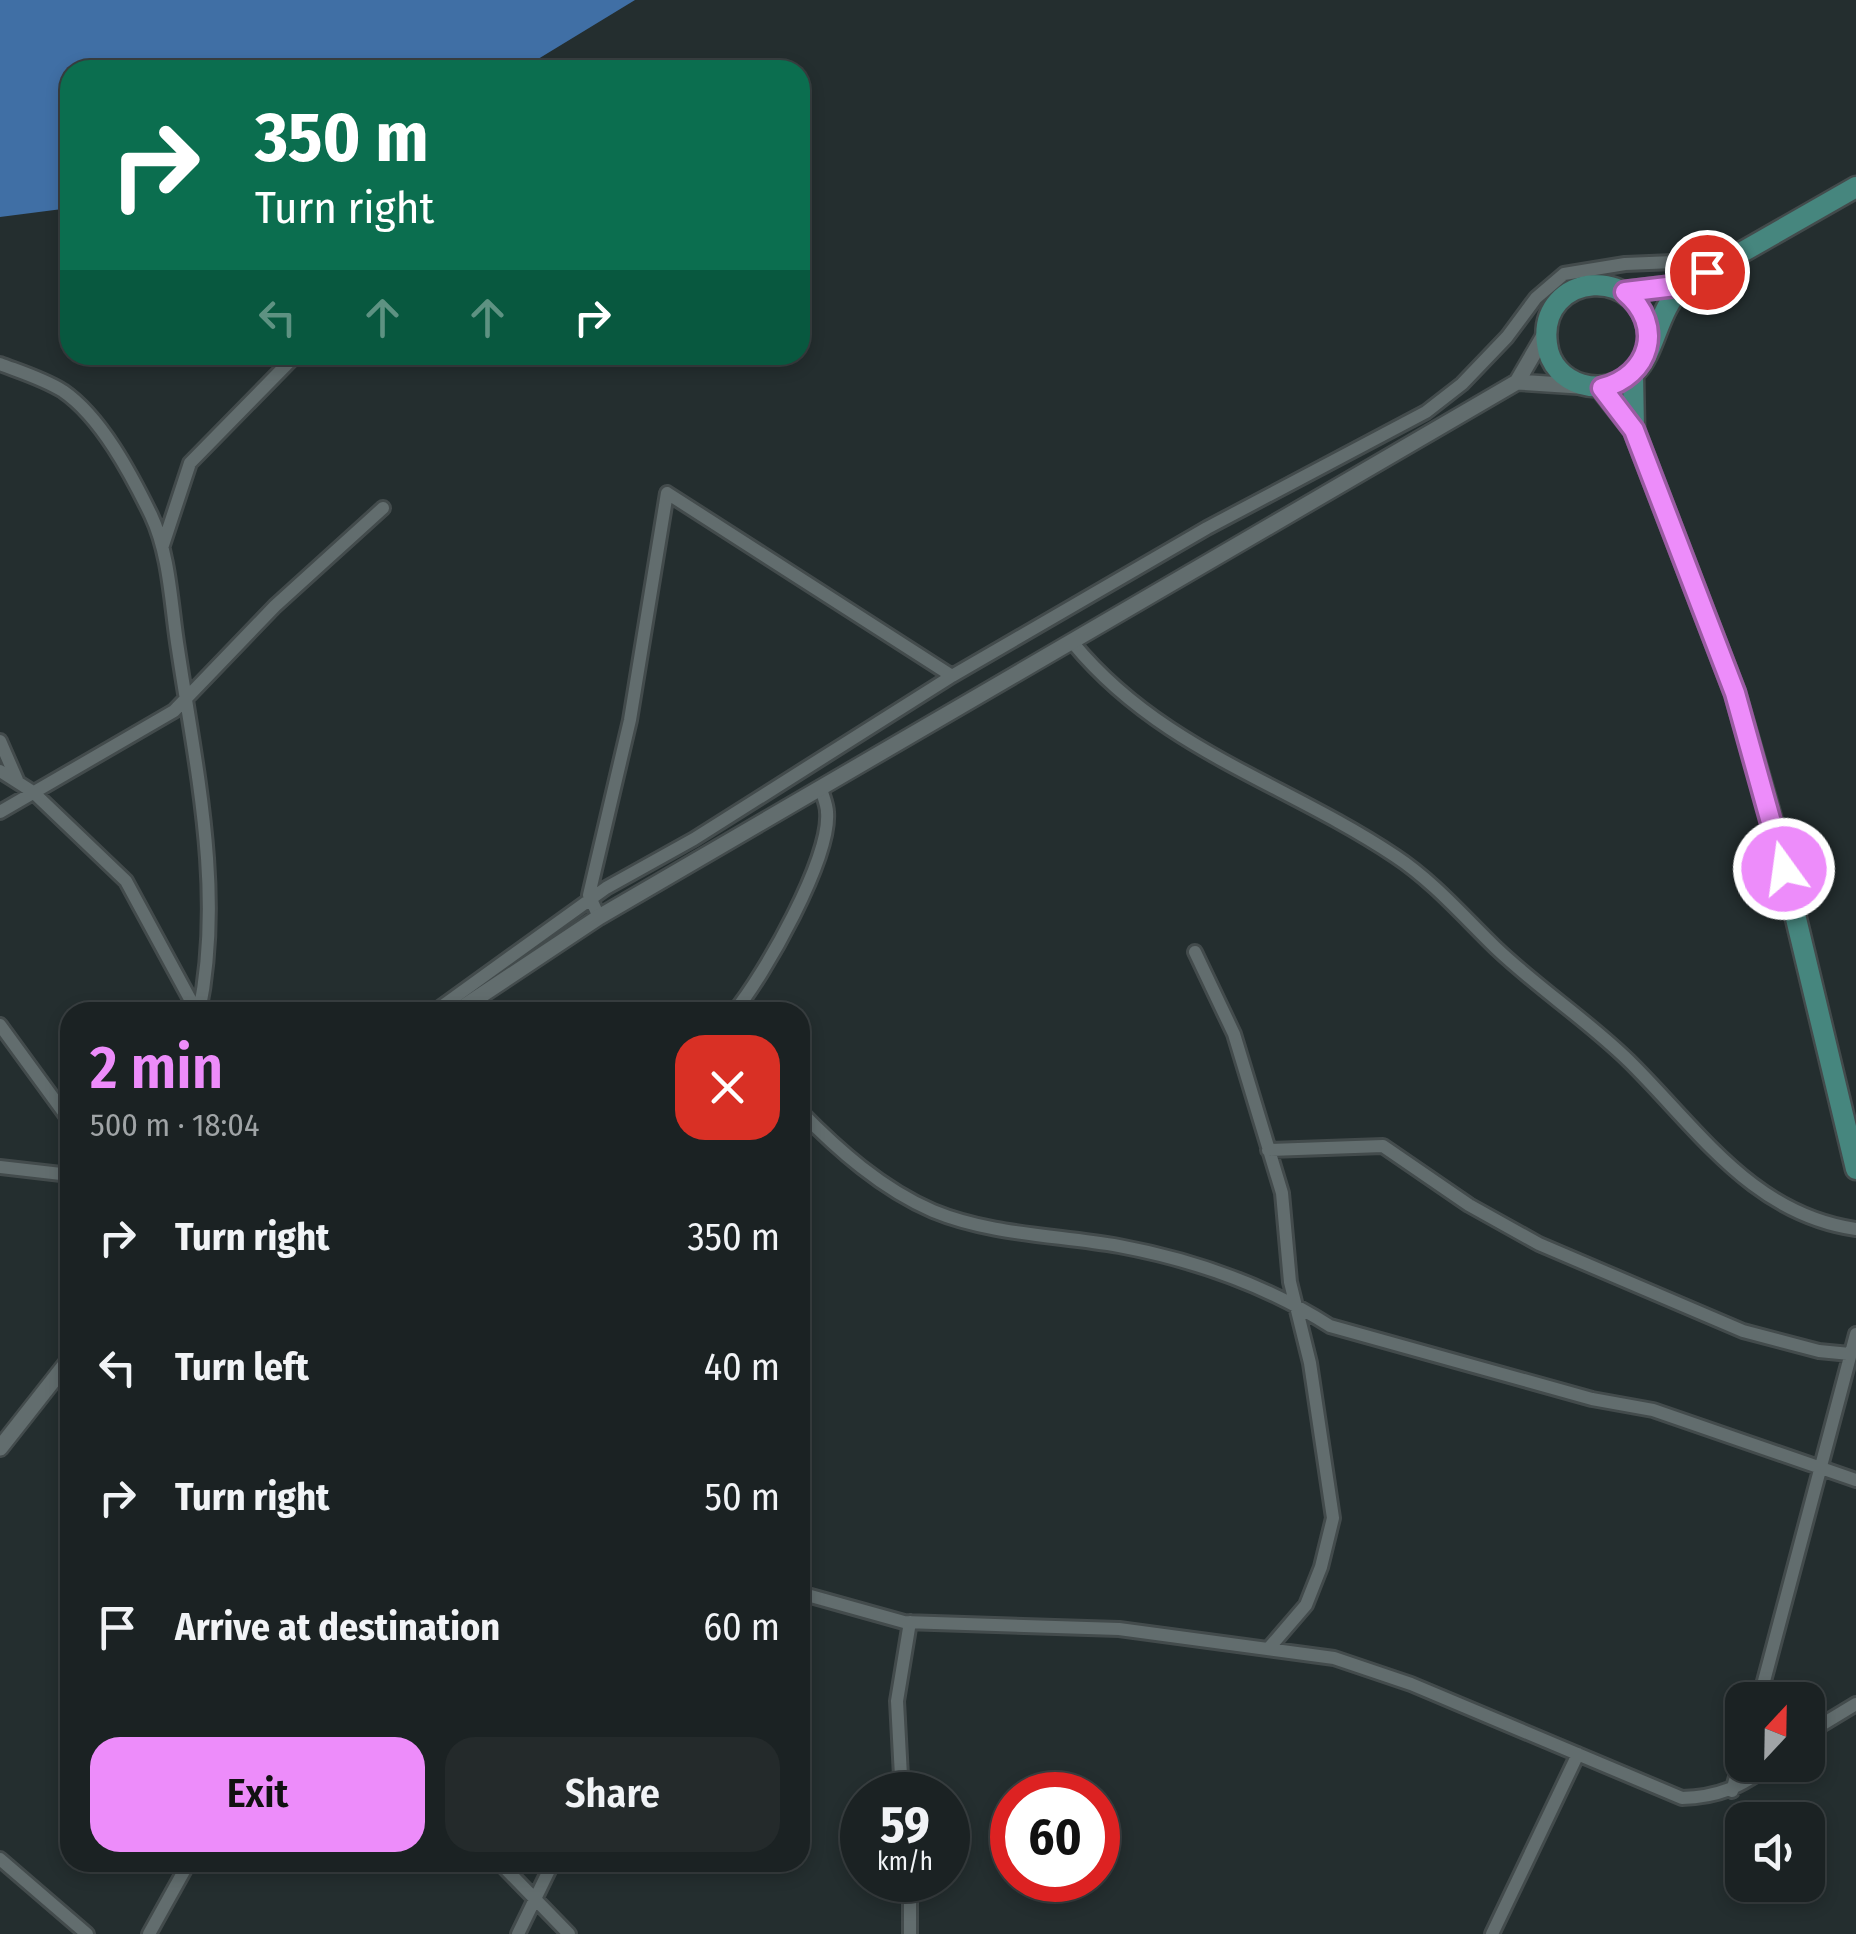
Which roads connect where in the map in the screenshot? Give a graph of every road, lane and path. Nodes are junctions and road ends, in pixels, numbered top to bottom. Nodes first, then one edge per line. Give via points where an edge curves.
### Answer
1 (1856, 187) edge
2 (1730, 260) junction
3 (1684, 285) junction
4 (1625, 292) junction
5 (1546, 334) junction
6 (1649, 342) junction
7 (0, 364) edge
8 (286, 365) edge
9 (19, 372) junction
10 (0, 374) edge
11 (1633, 374) junction
12 (1517, 382) junction
13 (1593, 387) junction
14 (1634, 430) junction
15 (384, 508) dead end
16 (162, 548) junction
17 (1074, 644) junction
18 (952, 676) junction
19 (186, 700) junction
20 (0, 741) edge
21 (0, 771) edge
22 (17, 780) junction
23 (820, 789) junction
24 (34, 792) junction
25 (0, 812) edge
26 (589, 900) junction
27 (598, 918) junction
28 (1196, 952) dead end
29 (193, 1002) edge
30 (200, 1002) edge
31 (448, 1002) edge
32 (471, 1002) edge
33 (741, 1002) edge
34 (0, 1025) edge
35 (60, 1107) edge
36 (810, 1121) edge
37 (1268, 1150) junction
38 (0, 1168) edge
39 (1856, 1169) edge
40 (60, 1174) edge
41 (1856, 1228) edge
42 (1294, 1303) junction
43 (1856, 1334) edge
44 (1850, 1354) junction
45 (60, 1373) edge
46 (0, 1448) edge
47 (1820, 1466) junction
48 (1856, 1480) edge
49 (810, 1596) edge
50 (910, 1622) junction
51 (1268, 1648) junction
52 (1764, 1682) edge
53 (1856, 1704) edge
54 (1825, 1723) edge
55 (1578, 1754) junction
56 (901, 1772) edge
57 (1734, 1782) edge
58 (1744, 1782) edge
59 (1732, 1790) junction
60 (0, 1859) edge
61 (183, 1872) edge
62 (508, 1872) edge
63 (548, 1872) edge
64 (535, 1900) junction
65 (910, 1902) edge
66 (87, 1934) edge
67 (149, 1934) edge
68 (518, 1934) edge
69 (569, 1934) edge
70 (910, 1934) edge
71 (1492, 1934) edge

1 - 2 main road
2 - 3 main road
2 - 18 street via 1564,274 1462,384 1426,412 1207,528
3 - 4 main road
3 - 6 main road
4 - 5 main road via 1580,287 1556,305
4 - 6 main road via 1644,314
5 - 12 street
5 - 13 main road via 1556,366
6 - 11 main road
7 - 9 street
8 - 16 street via 190,464
9 - 10 street
9 - 16 street via 67,394 87,416 127,471
11 - 13 main road
11 - 14 main road
12 - 13 street
12 - 17 street
13 - 14 main road
14 - 39 main road via 1747,732
15 - 19 street via 275,606
16 - 19 street
17 - 23 street
17 - 41 street via 1173,735 1335,819 1429,882 1614,1047 1755,1186 1791,1212
18 - 26 street
18 - 26 street via 667,492 630,720
19 - 24 street via 154,726
19 - 30 street via 211,910
20 - 22 street
21 - 22 street
22 - 24 street
23 - 27 street
23 - 33 street via 827,812 819,850 771,960
24 - 25 street
24 - 29 street via 126,881
26 - 27 street
26 - 31 street
27 - 32 street
28 - 37 street via 1234,1034
34 - 35 street
36 - 42 street via 880,1181 929,1209 992,1228 1151,1253 1232,1276
37 - 42 street via 1282,1193
37 - 44 street via 1383,1146 1540,1244 1743,1331
38 - 40 street
42 - 47 street via 1330,1326 1367,1338 1652,1410
42 - 51 street via 1310,1363 1333,1518 1306,1605
43 - 44 street
44 - 47 street
45 - 46 street
47 - 48 street
47 - 52 street
49 - 50 street
50 - 51 street via 1073,1625
50 - 56 street via 897,1701
51 - 55 street via 1369,1668
53 - 54 street
55 - 59 street via 1682,1798
55 - 71 street
57 - 59 street
58 - 59 street
60 - 66 street
61 - 67 street
62 - 64 street
63 - 64 street
64 - 68 street
64 - 69 street
65 - 70 street

